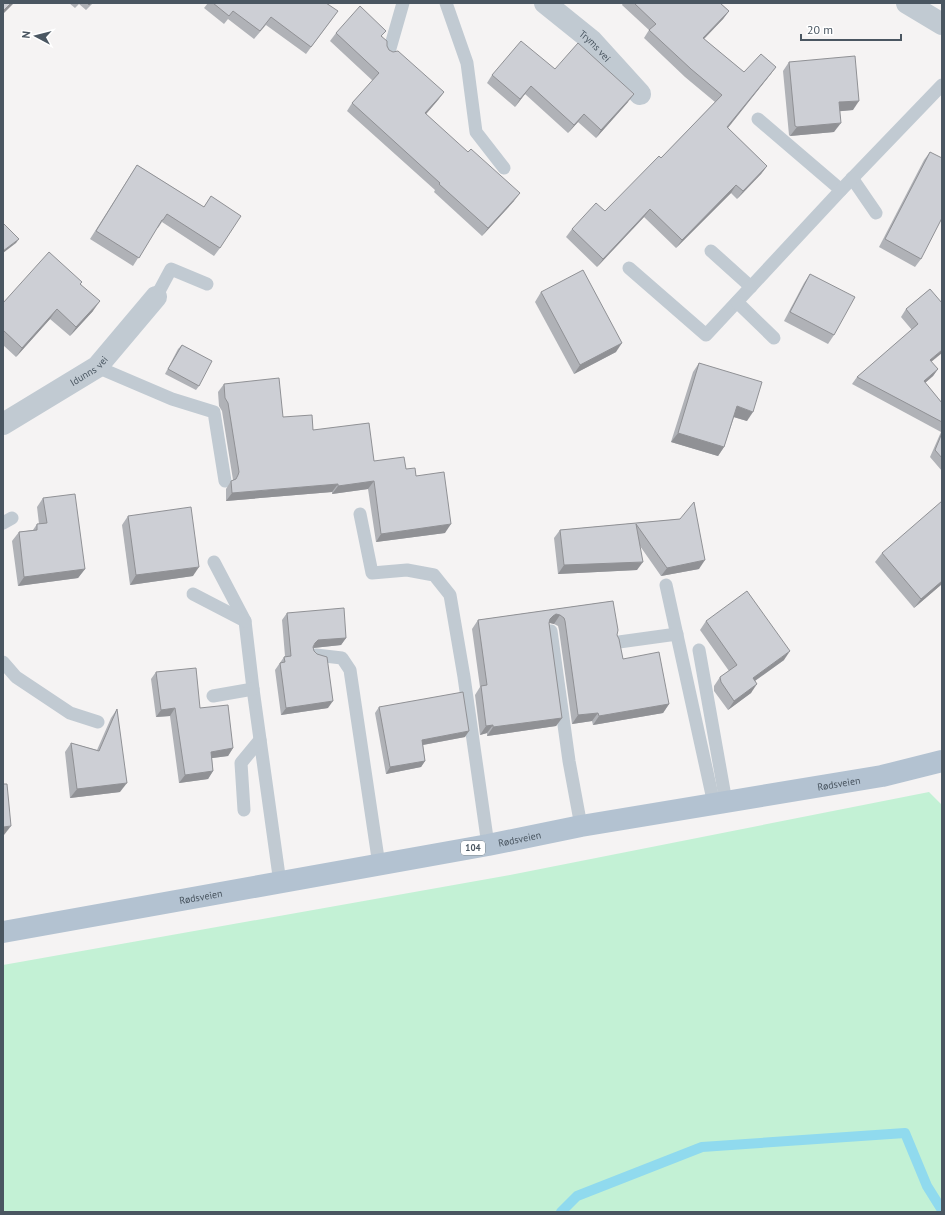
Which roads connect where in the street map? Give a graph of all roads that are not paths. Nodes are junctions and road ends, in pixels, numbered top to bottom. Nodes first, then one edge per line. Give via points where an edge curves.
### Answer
1 (402, 3) edge
2 (446, 3) edge
3 (545, 3) edge
4 (907, 3) edge
5 (942, 24) edge
6 (389, 52) edge
7 (942, 85) edge
8 (640, 94) dead end
9 (758, 119) dead end
10 (504, 168) dead end
11 (852, 178) junction
12 (841, 190) junction
13 (876, 214) dead end
14 (711, 251) dead end
15 (629, 268) dead end
16 (207, 284) dead end
17 (751, 287) junction
18 (156, 297) joint
19 (736, 302) junction
20 (774, 338) dead end
21 (97, 367) junction
22 (3, 424) edge
23 (225, 481) dead end
24 (360, 514) dead end
25 (214, 562) dead end
26 (666, 585) dead end
27 (193, 594) dead end
28 (245, 621) junction
29 (551, 631) edge
30 (677, 634) junction
31 (619, 642) edge
32 (699, 650) dead end
33 (316, 655) edge
34 (3, 662) edge
35 (253, 689) junction
36 (213, 696) dead end
37 (98, 722) dead end
38 (260, 740) junction
39 (942, 761) edge
40 (720, 803) junction
41 (244, 810) dead end
42 (581, 826) junction
43 (488, 845) junction
44 (378, 865) junction
45 (280, 883) junction
46 (3, 932) edge

1 - 6 lane
2 - 10 lane via 467,63 476,132
3 - 8 street, Tryms vei via 591,40
4 - 5 street
7 - 11 lane
9 - 12 lane
11 - 12 lane
11 - 13 lane
12 - 17 lane
14 - 17 lane
15 - 19 lane via 706,335
16 - 18 lane via 171,269
17 - 19 lane
18 - 21 street, Idunns vei
19 - 20 lane
21 - 22 street, Idunns vei
21 - 23 lane via 172,399 214,412
24 - 43 lane via 372,573 407,570 434,575 450,595
25 - 28 lane
26 - 30 lane
27 - 28 lane
28 - 35 lane
29 - 42 lane
30 - 31 lane
30 - 40 lane
32 - 40 lane
33 - 44 lane via 342,658 350,670
34 - 37 lane via 16,677 70,713
35 - 36 lane
35 - 38 lane
38 - 41 lane via 241,763
38 - 45 lane
39 - 40 main road, Rødsveien / 104 via 882,776
40 - 42 main road, Rødsveien / 104
42 - 43 main road, Rødsveien / 104
43 - 44 main road, Rødsveien / 104
44 - 45 main road, Rødsveien / 104
45 - 46 main road, Rødsveien / 104

